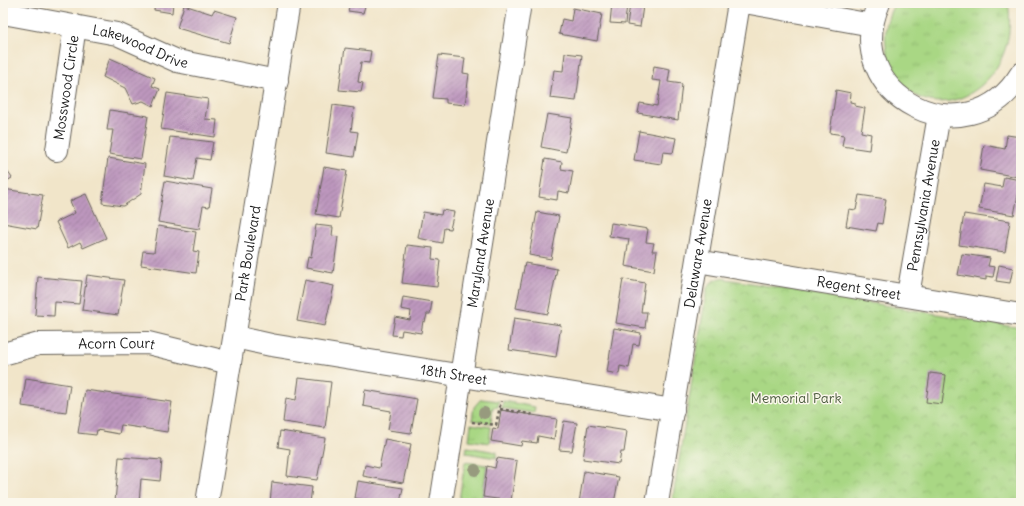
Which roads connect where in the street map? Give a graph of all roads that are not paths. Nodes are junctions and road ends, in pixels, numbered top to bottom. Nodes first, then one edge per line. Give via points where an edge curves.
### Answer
1 (289, 3) edge
2 (520, 3) edge
3 (739, 3) edge
4 (750, 3) edge
5 (879, 3) edge
6 (3, 13) edge
7 (872, 25) junction
8 (75, 26) junction
9 (1021, 74) edge
10 (276, 82) junction
11 (939, 115) junction
12 (57, 150) dead end
13 (697, 261) junction
14 (908, 295) junction
15 (1021, 315) edge
16 (235, 337) junction
17 (3, 354) edge
18 (230, 363) junction
19 (461, 376) junction
20 (673, 410) junction
21 (207, 503) edge
22 (441, 503) edge
23 (658, 503) edge

1 - 10 street, Park Boulevard
2 - 19 street, Maryland Avenue
3 - 13 street, Delaware Avenue
4 - 7 street
5 - 7 street
6 - 8 street, Lakewood Drive
7 - 11 street via 871,39 877,66 891,89 913,106
8 - 10 street, Lakewood Drive via 117,34 177,61
8 - 12 street, Mosswood Circle
9 - 11 street via 1003,96 980,111 953,116
10 - 16 street, Park Boulevard
11 - 14 street, Pennsylvania Avenue
13 - 14 street, Regent Street
13 - 20 street, Delaware Avenue
14 - 15 street, Regent Street
16 - 18 street, Park Boulevard
16 - 19 street, 18th Street
17 - 18 street, Acorn Court via 39,344 148,343
18 - 21 street, Park Boulevard
19 - 20 street, 18th Street
19 - 22 street, Maryland Avenue
20 - 23 street, Delaware Avenue

